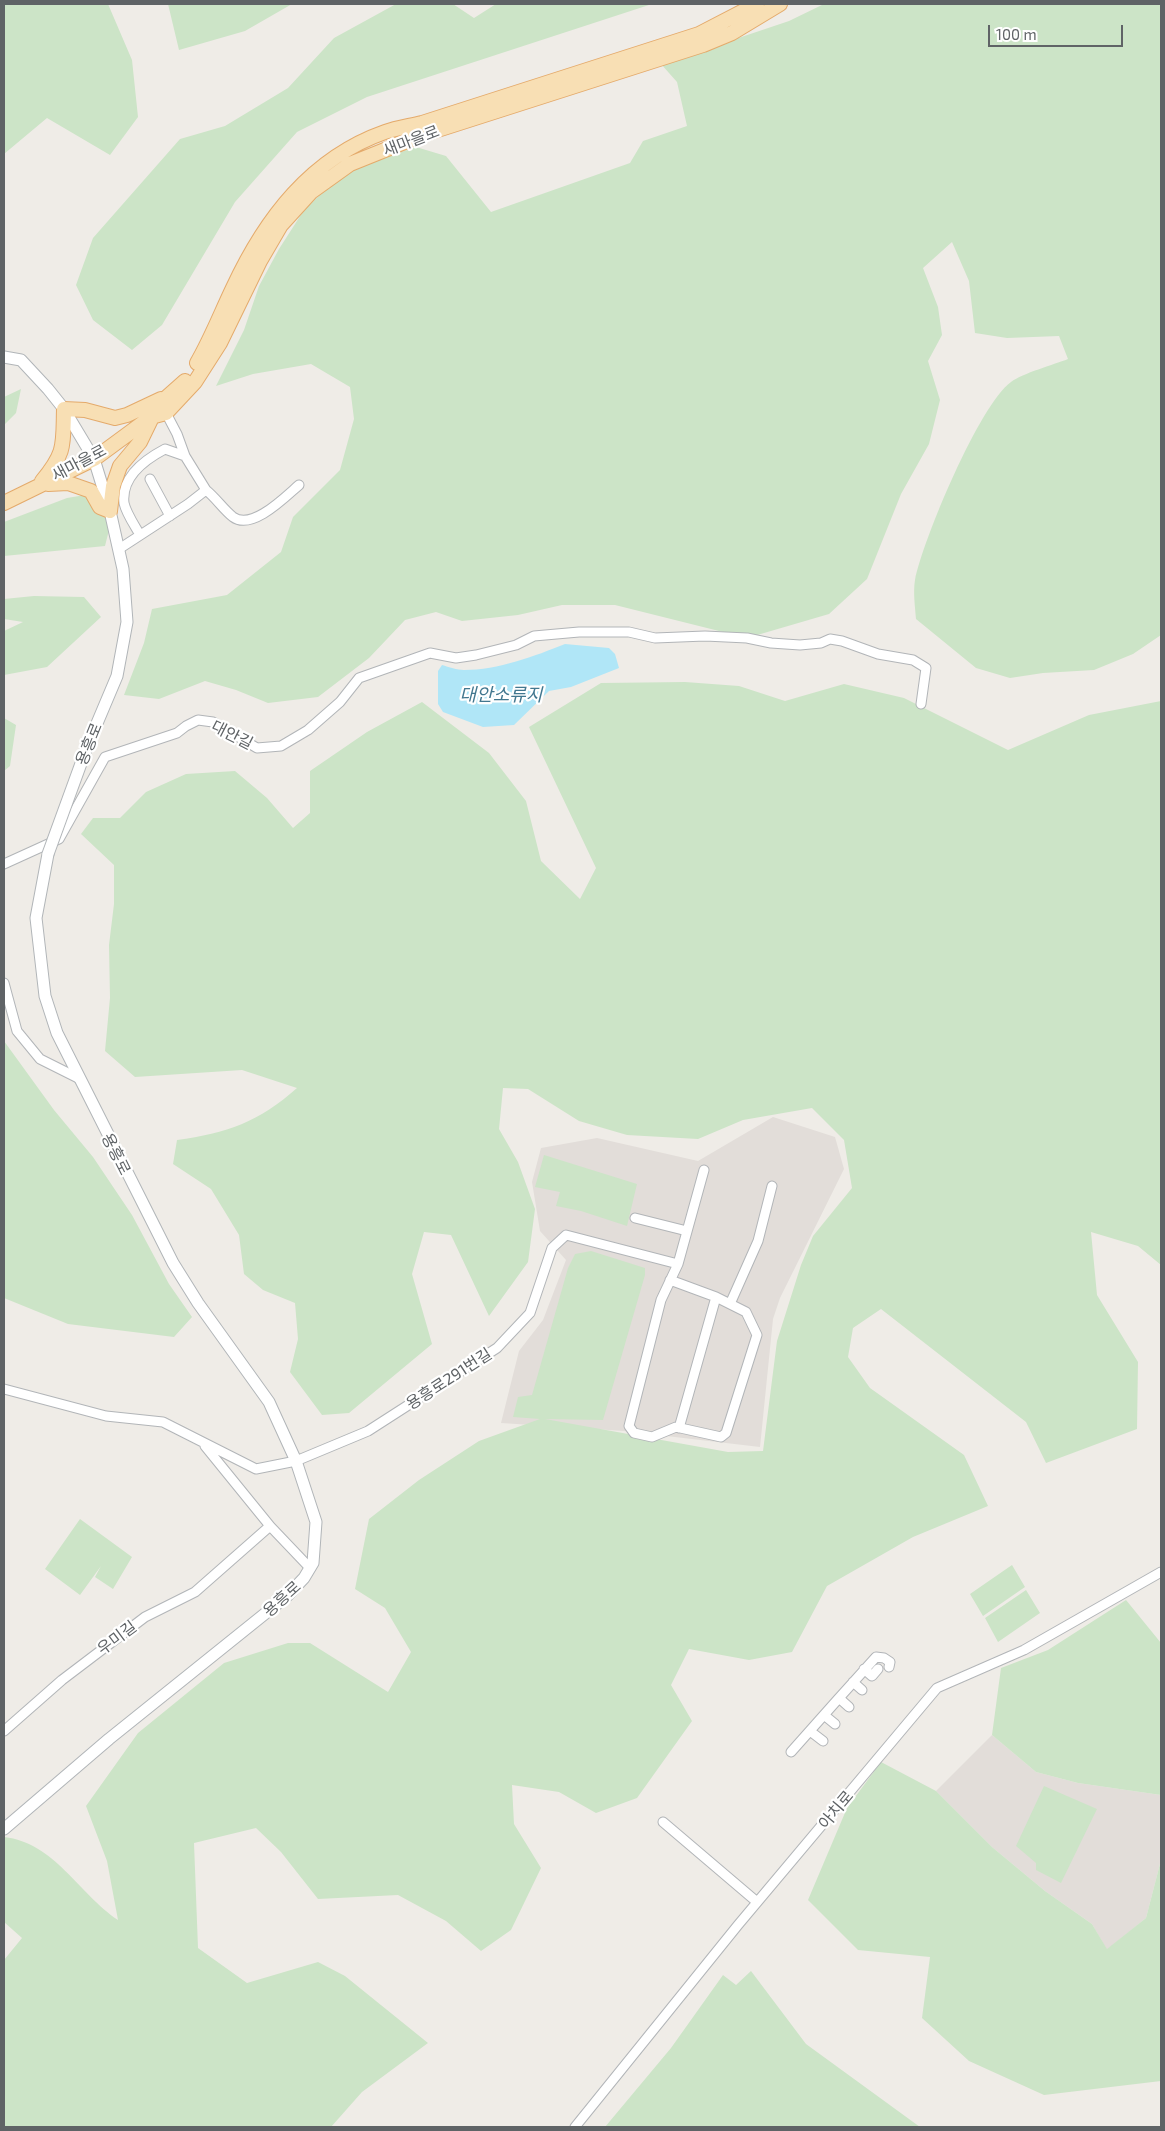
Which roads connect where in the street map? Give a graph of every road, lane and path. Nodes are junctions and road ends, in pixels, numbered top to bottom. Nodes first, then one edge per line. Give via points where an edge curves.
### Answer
1 (756, 4) edge
2 (780, 4) edge
3 (4, 357) edge
4 (166, 397) junction
5 (64, 409) junction
6 (166, 413) junction
7 (151, 417) junction
8 (185, 456) junction
9 (94, 459) junction
10 (150, 479) dead end
11 (40, 484) junction
12 (299, 486) dead end
13 (206, 490) junction
14 (4, 503) edge
15 (110, 511) junction
16 (170, 516) junction
17 (140, 535) junction
18 (119, 548) junction
19 (921, 704) dead end
20 (4, 864) edge
21 (4, 983) edge
22 (78, 1078) junction
23 (704, 1170) dead end
24 (772, 1186) dead end
25 (635, 1218) dead end
26 (687, 1231) junction
27 (678, 1264) junction
28 (670, 1280) junction
29 (716, 1297) junction
30 (730, 1304) junction
31 (4, 1388) edge
32 (679, 1428) junction
33 (201, 1442) junction
34 (296, 1461) junction
35 (270, 1526) junction
36 (310, 1568) junction
37 (1161, 1572) edge
38 (864, 1668) junction
39 (889, 1668) dead end
40 (878, 1669) dead end
41 (853, 1682) junction
42 (862, 1690) dead end
43 (838, 1698) junction
44 (849, 1707) dead end
45 (824, 1715) junction
46 (835, 1724) dead end
47 (4, 1731) edge
48 (810, 1731) junction
49 (823, 1742) dead end
50 (791, 1752) dead end
51 (663, 1822) dead end
52 (4, 1829) edge
53 (757, 1902) junction
54 (574, 2127) edge

1 - 4 main road, 새마을로 via 699,34 385,132 318,170 281,205 238,277 198,362 183,383
2 - 6 main road, 새마을로 via 732,33 703,45 422,135 350,164 311,192 280,224 220,343 195,382
3 - 5 main road, 용흥로 via 20,360
4 - 5 main road via 115,418 85,410
4 - 7 main road, 새마을로
5 - 9 main road, 용흥로
5 - 11 main road via 61,453 56,465
6 - 7 main road, 새마을로
6 - 8 street
7 - 9 main road, 새마을로
7 - 15 main road via 140,442 120,466
8 - 13 street
8 - 17 street via 165,449 138,468 128,481 124,503
9 - 11 main road, 새마을로
9 - 15 main road, 용흥로
10 - 16 street
11 - 14 main road, 새마을로
11 - 15 main road via 68,483 91,491 100,507
12 - 13 street via 262,515 244,521 234,517
13 - 16 street
15 - 18 main road, 용흥로
16 - 17 street
17 - 18 street
18 - 22 main road, 용흥로, bridge via 127,622 117,676 48,854 36,918 45,996 57,1034
19 - 20 street, 대안길 via 926,668 914,660 878,654 842,641 800,645 747,638 655,638 629,632 579,632 534,636 516,645 456,658 430,653 359,678 340,702 308,730 280,746 256,748 214,722 198,720 177,733 105,756 59,838
21 - 22 street via 17,1031 40,1059
22 - 34 main road, 용흥로 via 172,1263 269,1402
23 - 26 street
24 - 30 street via 758,1242
25 - 26 street
26 - 27 street
27 - 28 street
27 - 34 street, 용흥로291번길 via 566,1235 552,1248 530,1313 497,1348 368,1431
28 - 29 street
28 - 32 street via 661,1300 629,1426 634,1433 652,1437
29 - 30 street
29 - 32 street
30 - 32 street via 746,1312 757,1336 726,1433 721,1437
31 - 33 street, 용흥로291번길 via 106,1416 163,1422
33 - 34 street, 용흥로291번길 via 256,1469
33 - 35 street
34 - 36 main road, 용흥로 via 316,1522
35 - 36 street
35 - 47 street, 우미길 via 195,1592 145,1617 62,1680
36 - 52 main road, 용흥로 via 287,1596 103,1744
37 - 53 street, 아치로 via 1024,1650 937,1688
38 - 39 street via 876,1657 890,1662
38 - 40 street via 872,1676
38 - 41 street
41 - 42 street
41 - 43 street
43 - 44 street
43 - 45 street
45 - 46 street
45 - 48 street
48 - 49 street
48 - 50 street
51 - 53 street
53 - 54 street, 아치로

